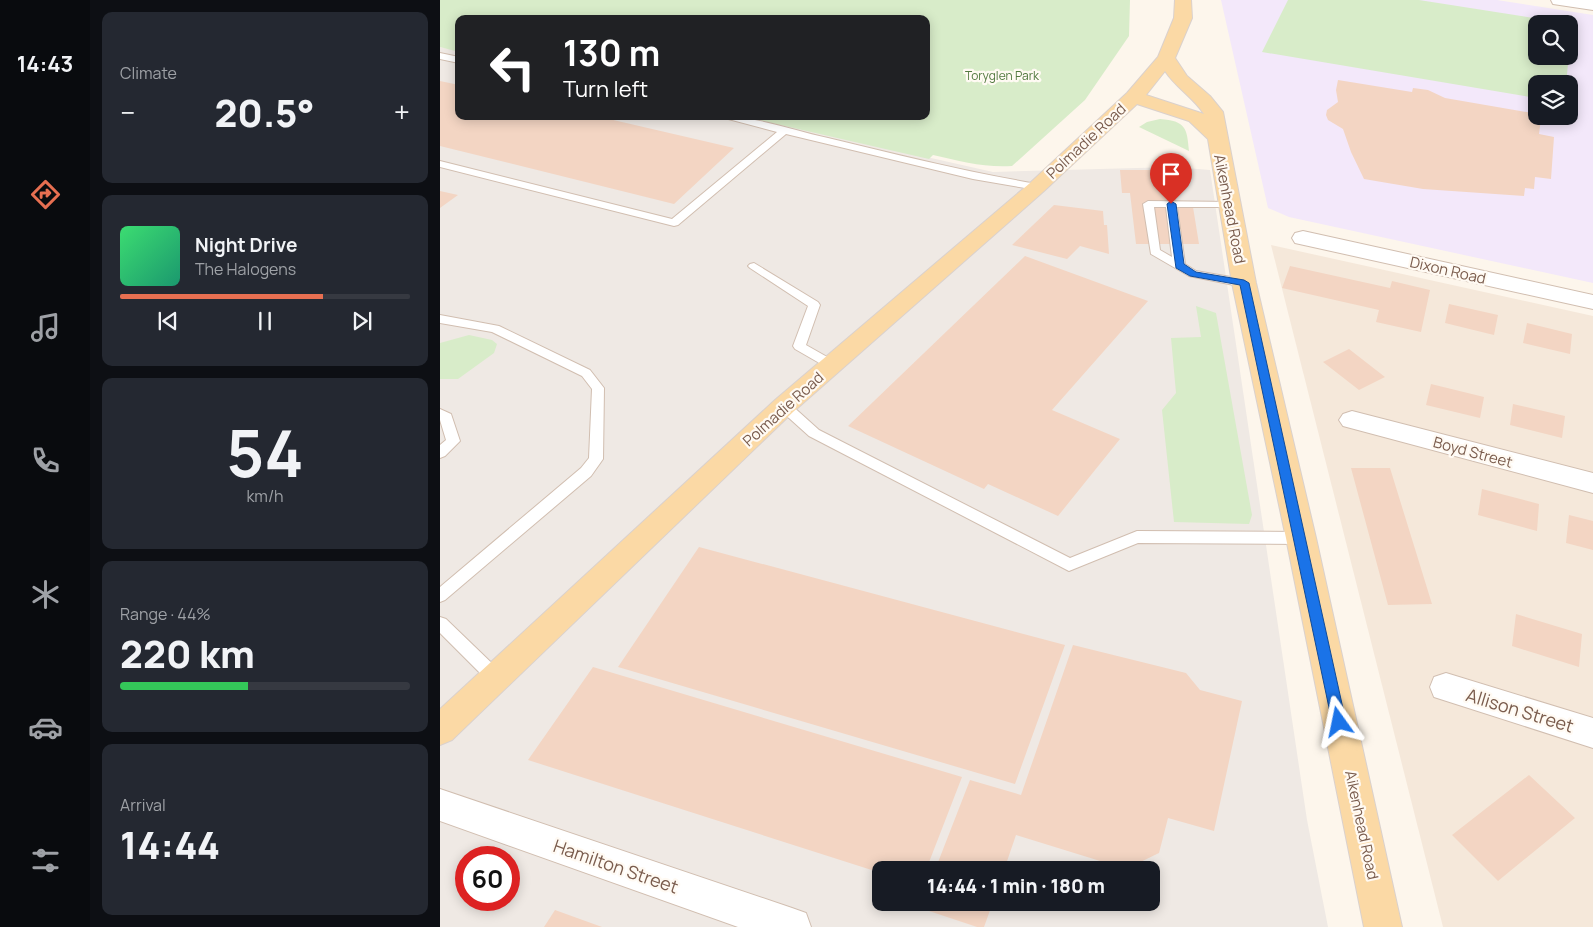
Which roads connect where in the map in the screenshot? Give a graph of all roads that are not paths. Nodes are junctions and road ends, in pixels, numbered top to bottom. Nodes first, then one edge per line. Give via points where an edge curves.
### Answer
1 (1183, 0) edge
2 (1559, 0) edge
3 (1593, 5) edge
4 (440, 56) edge
5 (1166, 58) junction
6 (455, 59) edge
7 (1134, 96) junction
8 (740, 120) edge
9 (785, 130) junction
10 (1217, 137) junction
11 (440, 164) edge
12 (1037, 187) junction
13 (1171, 204) junction
14 (1229, 204) junction
15 (1304, 238) dead end
16 (754, 266) dead end
17 (1179, 266) junction
18 (1244, 283) junction
19 (1593, 302) edge
20 (440, 320) edge
21 (832, 365) junction
22 (784, 406) junction
23 (440, 414) edge
24 (1352, 420) dead end
25 (440, 453) edge
26 (1593, 483) edge
27 (1301, 538) junction
28 (442, 591) edge
29 (440, 623) edge
30 (496, 678) junction
31 (1446, 687) dead end
32 (440, 730) edge
33 (1593, 733) edge
34 (440, 805) edge
35 (792, 927) edge
36 (1384, 927) edge

1 - 5 main road via 1183,18
2 - 3 street
4 - 6 lane
5 - 7 main road
5 - 10 main road, Aikenhead Road via 1180,80 1213,112
7 - 10 main road, Aikenhead Road via 1196,117
7 - 12 main road, Polmadie Road
8 - 9 lane
9 - 11 lane via 674,223
9 - 12 lane via 946,170
10 - 14 main road, Aikenhead Road
12 - 21 main road, Polmadie Road
13 - 14 lane
13 - 17 lane
13 - 17 lane via 1148,204 1155,252
14 - 18 main road, Aikenhead Road
15 - 19 street, Dixon Road
16 - 21 lane via 814,306 799,346
17 - 18 lane via 1193,274
18 - 27 main road, Aikenhead Road
20 - 28 lane via 496,329 586,373 598,388 596,459 586,472
21 - 22 main road, Polmadie Road
22 - 27 lane via 814,433 1069,565 1137,537
22 - 30 main road, Polmadie Road
23 - 25 lane via 446,417 453,441
24 - 26 street, Boyd Street
27 - 36 main road, Aikenhead Road
29 - 30 lane
30 - 32 main road, Polmadie Road
31 - 33 street, Allison Street
34 - 35 street, Hamilton Street

